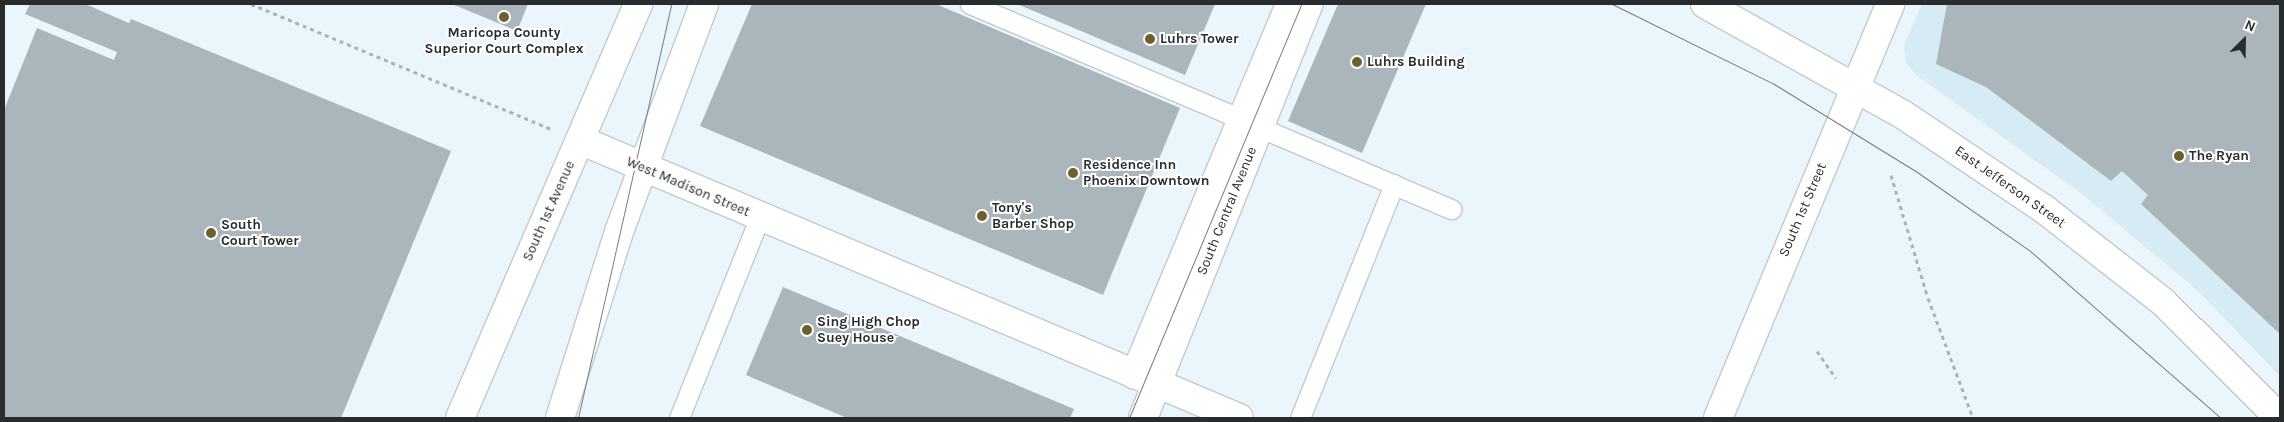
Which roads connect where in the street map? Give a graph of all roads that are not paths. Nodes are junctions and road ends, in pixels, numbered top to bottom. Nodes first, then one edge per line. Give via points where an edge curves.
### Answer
1 (638, 4) edge
2 (704, 4) edge
3 (970, 4) edge
4 (1290, 4) edge
5 (1310, 4) edge
6 (1705, 4) edge
7 (1890, 4) edge
8 (1855, 87) junction
9 (1252, 124) junction
10 (580, 140) junction
11 (642, 167) junction
12 (1394, 184) junction
13 (1451, 209) dead end
14 (760, 217) junction
15 (1139, 377) junction
16 (460, 418) edge
17 (560, 418) edge
18 (679, 418) edge
19 (1143, 418) edge
20 (1239, 418) edge
21 (1300, 418) edge
22 (1718, 418) edge
23 (2280, 418) edge

1 - 10 main road, South 1st Avenue
2 - 11 main road
3 - 9 lane
4 - 9 main road
5 - 9 main road
6 - 8 main road, East Jefferson Street
7 - 8 main road, South 1st Street
8 - 22 main road, South 1st Street
8 - 23 main road, East Jefferson Street via 2044,209 2163,302
9 - 12 lane
9 - 15 main road
10 - 11 main road, West Madison Street
10 - 16 main road, South 1st Avenue
11 - 14 main road, West Madison Street
11 - 17 main road
12 - 13 lane
12 - 21 lane
14 - 15 main road, West Madison Street
14 - 18 lane
15 - 19 main road
15 - 20 main road, West Madison Street

